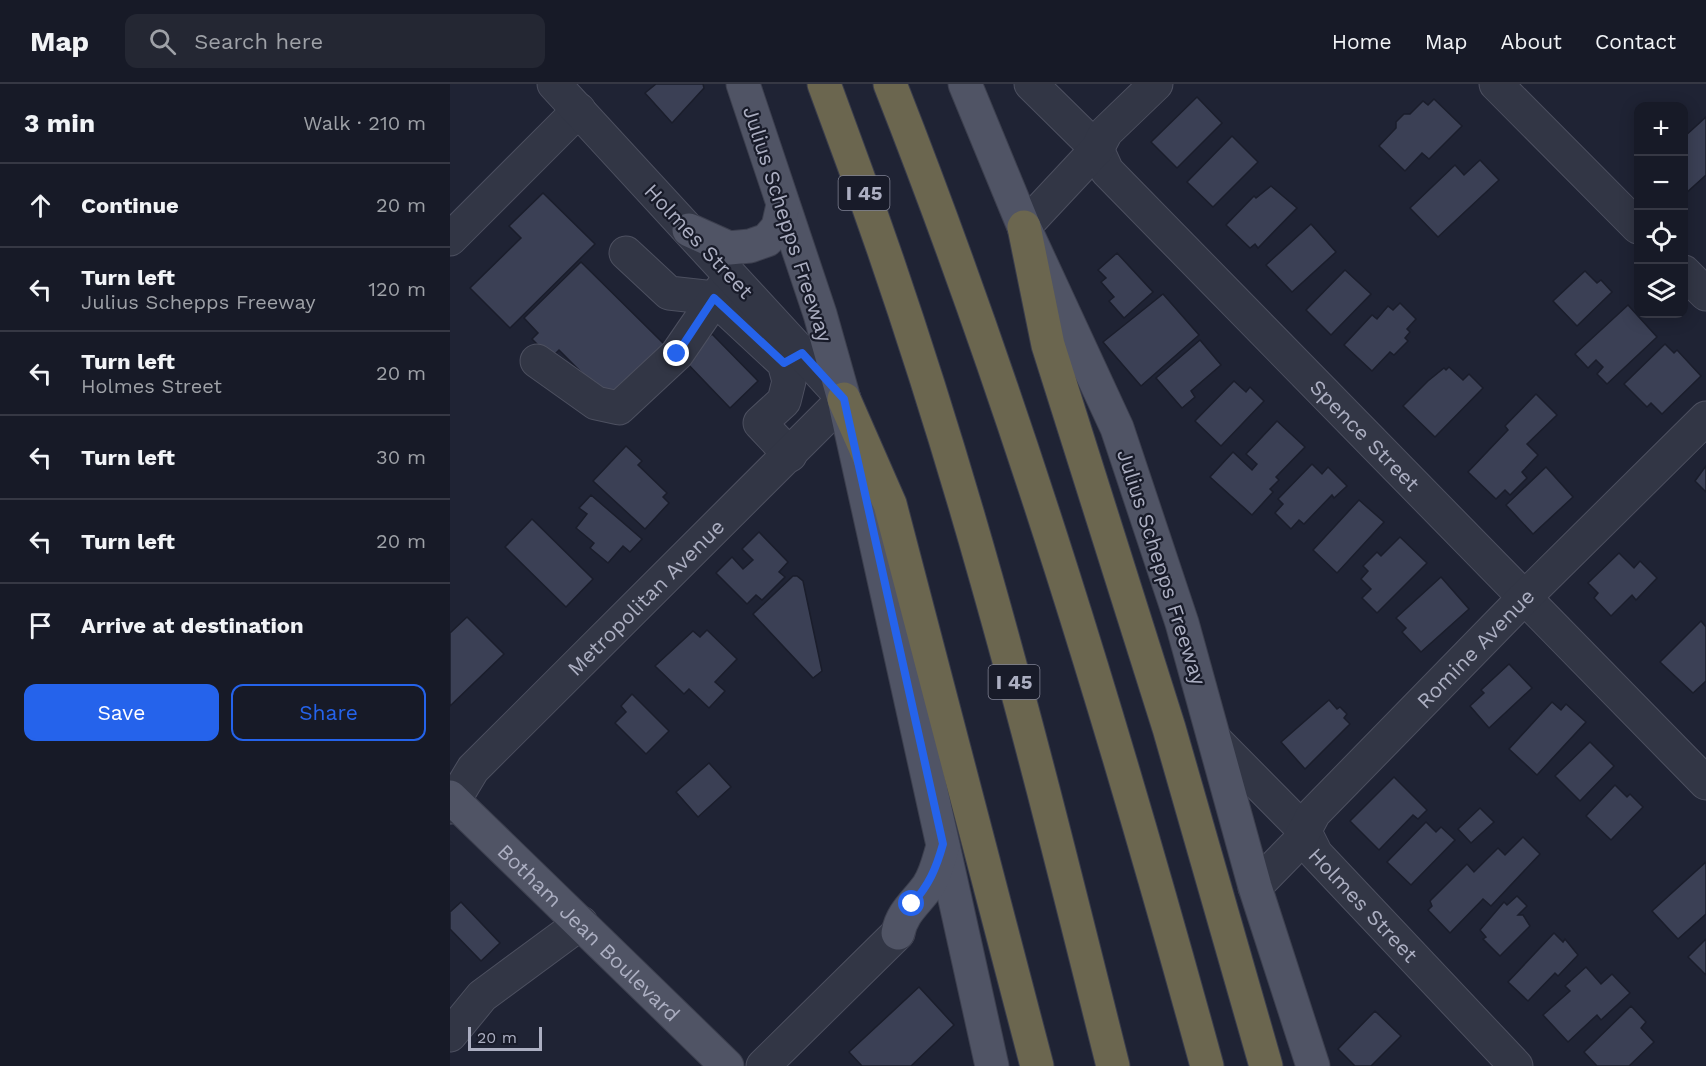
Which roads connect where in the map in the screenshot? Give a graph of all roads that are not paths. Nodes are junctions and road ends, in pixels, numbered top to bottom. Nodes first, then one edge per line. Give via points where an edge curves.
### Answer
1 (554, 84) edge
2 (742, 84) edge
3 (824, 84) edge
4 (890, 84) edge
5 (965, 84) edge
6 (1031, 84) edge
7 (1156, 84) edge
8 (1496, 84) edge
9 (579, 110) junction
10 (1097, 149) junction
11 (783, 205) junction
12 (457, 218) edge
13 (1634, 223) edge
14 (1024, 227) junction
15 (689, 230) junction
16 (626, 253) dead end
17 (1688, 277) edge
18 (722, 287) junction
19 (1706, 294) edge
20 (793, 358) junction
21 (537, 361) dead end
22 (844, 399) junction
23 (1706, 418) edge
24 (790, 455) junction
25 (1525, 597) junction
26 (1217, 742) junction
27 (1706, 783) edge
28 (451, 801) edge
29 (1304, 830) junction
30 (943, 844) junction
31 (1255, 887) junction
32 (581, 923) junction
33 (958, 923) junction
34 (898, 933) junction
35 (450, 1035) edge
36 (1034, 1052) edge
37 (727, 1066) edge
38 (763, 1066) edge
39 (992, 1066) edge
40 (1113, 1066) edge
41 (1207, 1066) edge
42 (1266, 1066) edge
43 (1313, 1066) edge
44 (1516, 1066) edge

1 - 9 street, Holmes Street
2 - 11 main road, Julius Schepps Freeway
3 - 40 highway, I 45 via 907,317 962,495
4 - 41 highway via 950,239 1012,417 1096,685
5 - 14 main road, Julius Schepps Freeway
6 - 10 street, Spence Street
7 - 10 street via 1106,132
8 - 13 street
9 - 12 street
9 - 15 street, Holmes Street
10 - 14 street
10 - 25 street, Spence Street via 1107,171
11 - 15 main road via 778,227 767,240 750,246 729,248
11 - 22 main road, Julius Schepps Freeway
14 - 26 main road, Julius Schepps Freeway via 1117,428 1158,544
14 - 42 highway via 1048,345 1169,728
15 - 18 street, Holmes Street
16 - 18 street via 669,293
17 - 19 street
18 - 20 street, Holmes Street
18 - 21 street via 677,354 619,408 596,403
20 - 22 street, Holmes Street
20 - 24 street via 784,401 760,423
22 - 24 street, Metropolitan Avenue
22 - 30 main road, Julius Schepps Freeway
22 - 36 highway via 890,504
23 - 25 street, Romine Avenue
24 - 28 street, Metropolitan Avenue via 473,768
25 - 27 street, Spence Street
25 - 29 street, Romine Avenue via 1314,813
26 - 29 street, Holmes Street
26 - 31 main road, Julius Schepps Freeway
28 - 32 main road, Botham Jean Boulevard
29 - 31 street, Romine Avenue via 1298,843
29 - 44 street, Holmes Street via 1316,854
30 - 33 main road, Julius Schepps Freeway
30 - 34 main road via 935,872 900,920
31 - 43 main road, Julius Schepps Freeway
32 - 35 street via 482,996
32 - 37 main road, Botham Jean Boulevard
33 - 34 main road via 935,918
33 - 39 main road, Julius Schepps Freeway
34 - 38 street

